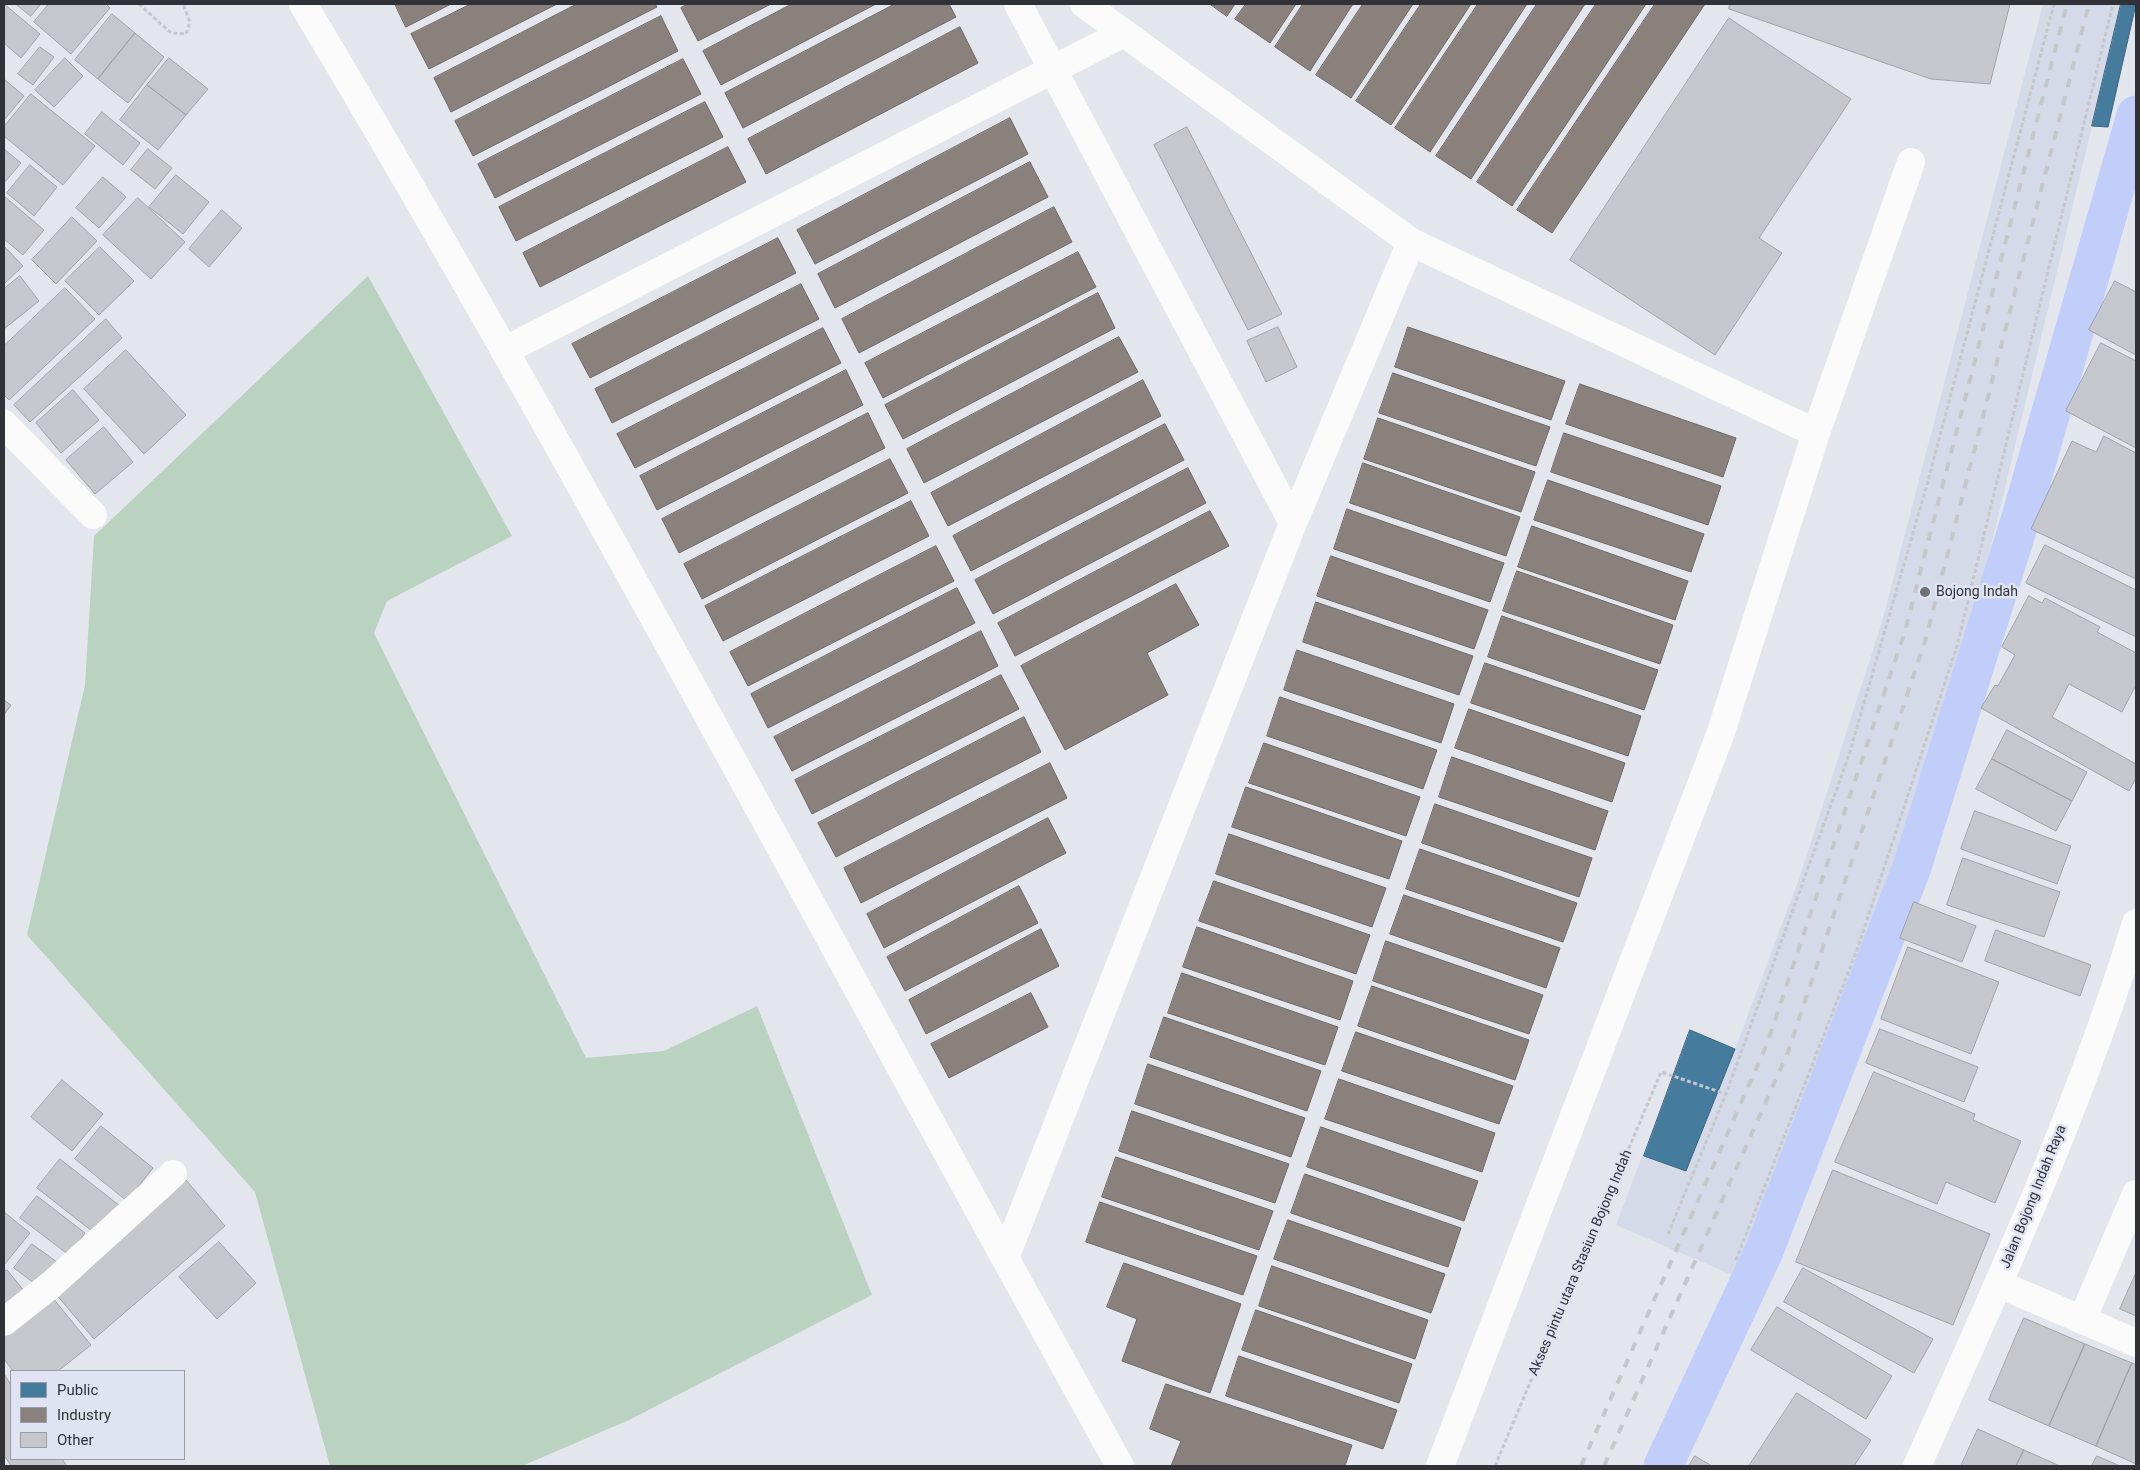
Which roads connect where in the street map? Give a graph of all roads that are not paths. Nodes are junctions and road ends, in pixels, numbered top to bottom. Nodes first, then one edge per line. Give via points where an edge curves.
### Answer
1 (303, 4) edge
2 (1018, 4) edge
3 (1084, 4) edge
4 (1124, 33) junction
5 (1054, 69) junction
6 (1911, 162) dead end
7 (1411, 242) junction
8 (506, 350) junction
9 (4, 424) edge
10 (1816, 432) junction
11 (93, 515) dead end
12 (1293, 523) junction
13 (2136, 923) edge
14 (173, 1174) dead end
15 (2136, 1194) edge
16 (1005, 1258) junction
17 (1999, 1284) junction
18 (2082, 1320) junction
19 (4, 1322) edge
20 (2136, 1343) edge
21 (1120, 1466) edge
22 (1440, 1466) edge
23 (1917, 1466) edge

1 - 8 street
2 - 5 street
3 - 4 street
4 - 5 street
4 - 7 street
5 - 8 street
5 - 12 street
6 - 10 street
7 - 10 street
7 - 12 street
8 - 16 street
9 - 11 street
10 - 22 street via 1720,735
12 - 16 street
13 - 17 street, Jalan Bojong Indah Raya via 2110,1004
14 - 19 street via 52,1284
15 - 18 street
16 - 21 street
17 - 18 street
17 - 23 street, Jalan Bojong Indah Raya
18 - 20 street

